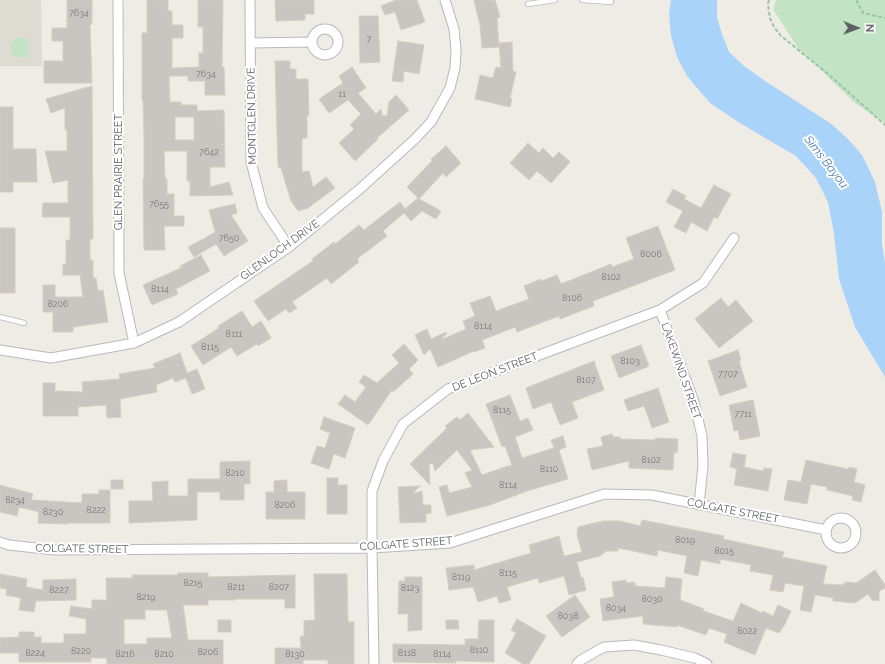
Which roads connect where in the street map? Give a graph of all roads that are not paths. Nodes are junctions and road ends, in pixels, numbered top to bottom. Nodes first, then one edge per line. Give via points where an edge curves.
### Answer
1 (118, 0) edge
2 (250, 0) edge
3 (445, 0) edge
4 (555, 0) edge
5 (582, 0) edge
6 (611, 2) dead end
7 (528, 4) dead end
8 (311, 42) dead end
9 (250, 43) junction
10 (734, 238) dead end
11 (289, 247) junction
12 (660, 310) junction
13 (0, 317) edge
14 (24, 323) dead end
15 (134, 343) junction
16 (0, 350) edge
17 (700, 505) junction
18 (826, 530) dead end
19 (0, 542) edge
20 (372, 548) junction
21 (374, 664) edge
22 (577, 664) edge
23 (707, 664) edge

1 - 15 street, GLEN PRAIRIE STREET via 119,274
2 - 9 street, MONTGLEN DRIVE
3 - 11 street, GLENLOCH DRIVE via 454,29 455,68 450,88 431,122 361,188
4 - 7 lane
5 - 6 lane
8 - 9 street
9 - 11 street, MONTGLEN DRIVE via 251,162 263,208
10 - 12 street, DE LEON STREET via 702,283
11 - 15 street, GLENLOCH DRIVE via 179,322
12 - 17 street, LAKEWIND STREET via 694,402 702,436
12 - 20 street, DE LEON STREET via 448,390 403,424 383,461 372,491
13 - 14 lane
15 - 16 street, GLENLOCH DRIVE via 51,358
17 - 18 street, COLGATE STREET
17 - 20 street, COLGATE STREET via 652,495 604,494 450,543
19 - 20 street, COLGATE STREET via 54,550
20 - 21 street, DE LEON STREET
22 - 23 street via 604,647 634,645 695,658

